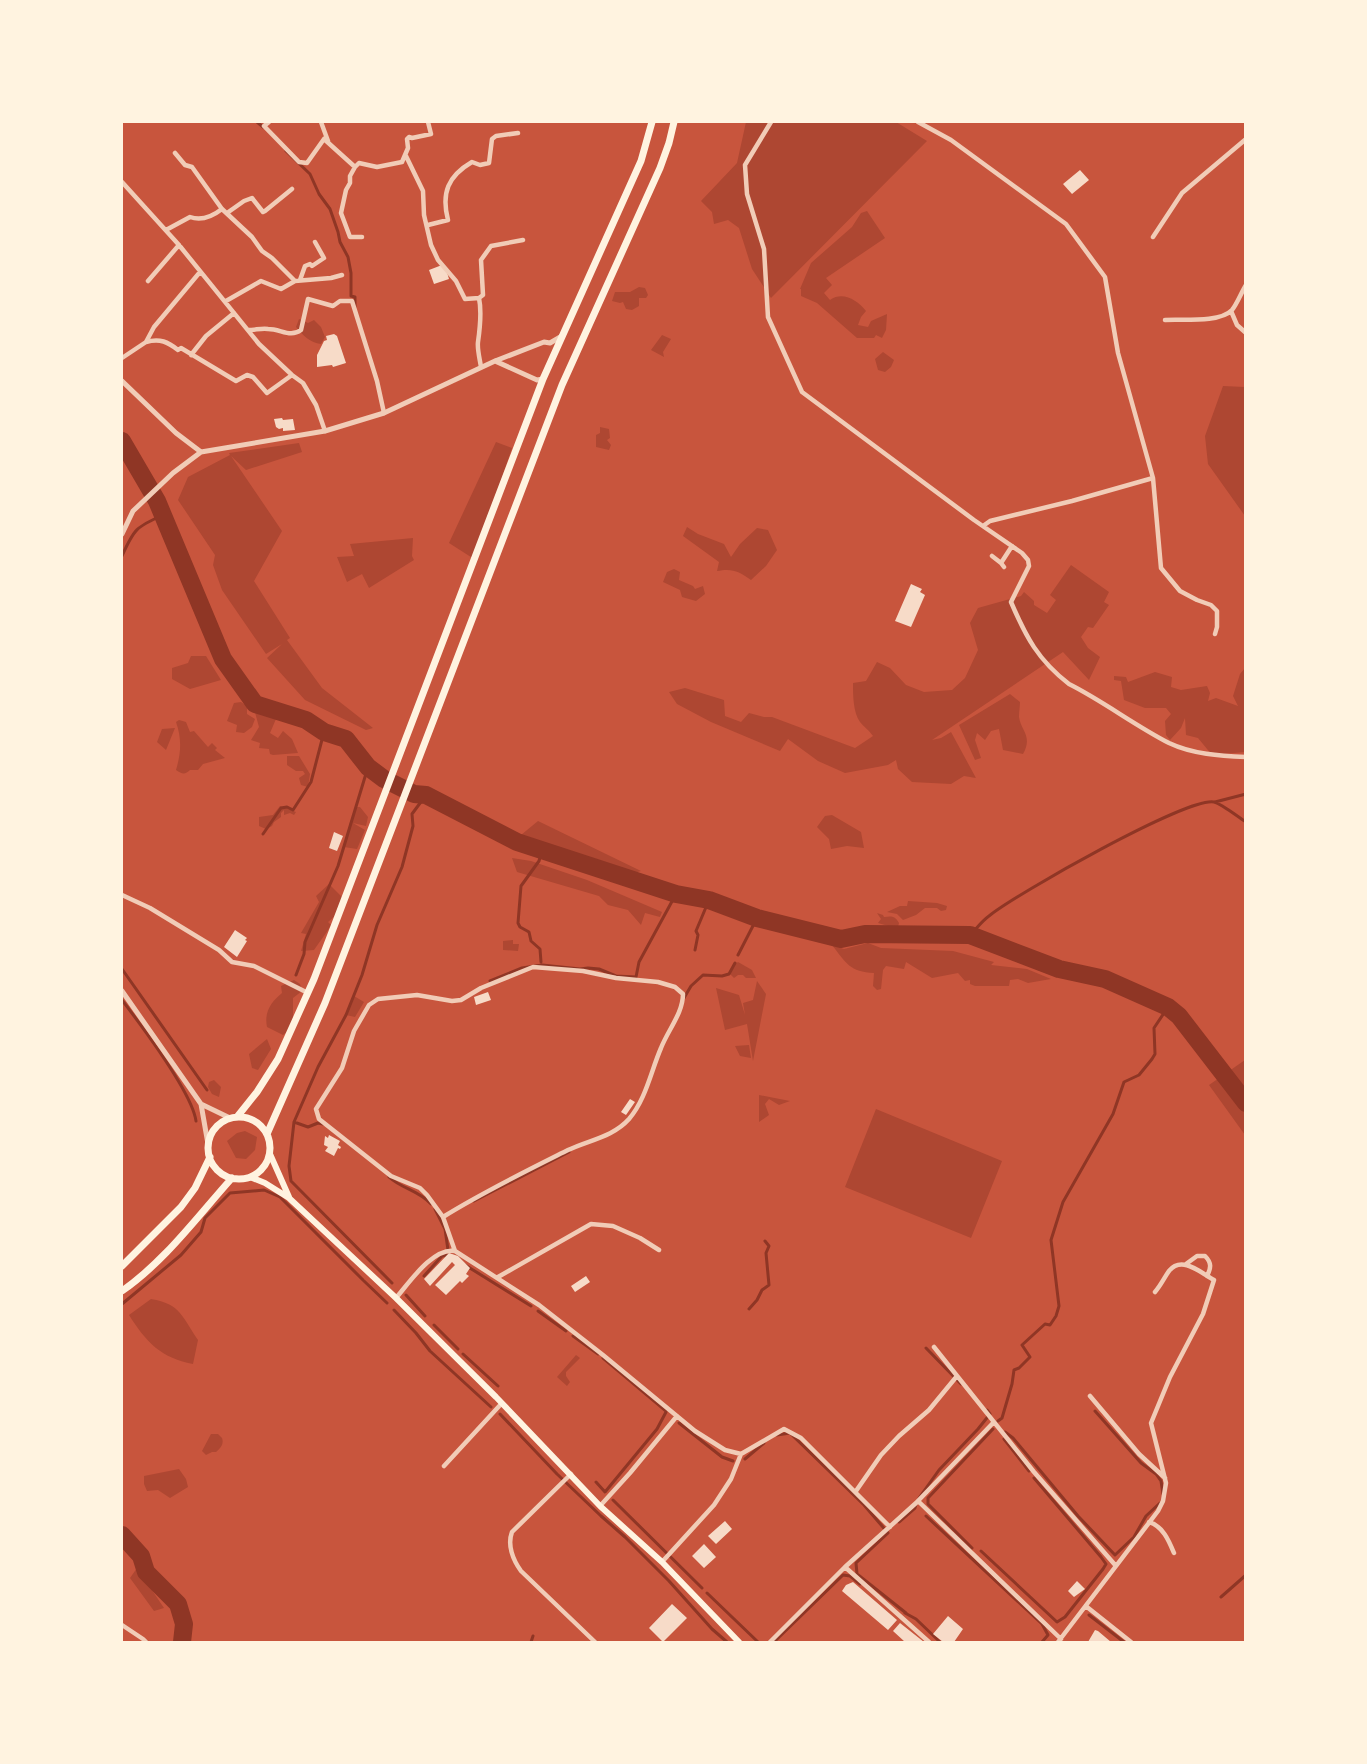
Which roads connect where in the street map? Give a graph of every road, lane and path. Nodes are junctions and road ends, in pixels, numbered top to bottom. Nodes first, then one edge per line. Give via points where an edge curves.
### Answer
1 (269, 122) edge
2 (321, 122) edge
3 (428, 122) edge
4 (652, 122) edge
5 (674, 122) edge
6 (771, 122) edge
7 (918, 122) edge
8 (518, 133) dead end
9 (1245, 139) edge
10 (329, 144) junction
11 (175, 153) dead end
12 (406, 156) junction
13 (355, 167) junction
14 (122, 182) edge
15 (292, 189) dead end
16 (225, 211) junction
17 (428, 225) junction
18 (166, 230) junction
19 (362, 237) dead end
20 (1153, 237) dead end
21 (523, 240) dead end
22 (315, 242) dead end
23 (179, 245) junction
24 (200, 272) junction
25 (342, 275) dead end
26 (297, 280) junction
27 (148, 281) dead end
28 (1245, 285) edge
29 (479, 298) junction
30 (226, 301) junction
31 (1231, 311) junction
32 (234, 313) junction
33 (1165, 320) dead end
34 (248, 330) junction
35 (1245, 333) edge
36 (563, 335) junction
37 (146, 342) junction
38 (191, 355) junction
39 (122, 358) edge
40 (495, 360) junction
41 (481, 367) junction
42 (292, 375) junction
43 (543, 379) junction
44 (122, 381) edge
45 (384, 413) junction
46 (325, 431) junction
47 (201, 452) junction
48 (1153, 478) junction
49 (983, 526) junction
50 (122, 534) edge
51 (1012, 546) junction
52 (992, 556) dead end
53 (1215, 634) dead end
54 (1245, 757) edge
55 (122, 895) edge
56 (122, 991) edge
57 (308, 993) junction
58 (201, 1104) junction
59 (233, 1117) junction
60 (267, 1134) junction
61 (208, 1144) junction
62 (270, 1154) junction
63 (210, 1158) junction
64 (250, 1177) junction
65 (232, 1178) junction
66 (289, 1198) junction
67 (443, 1217) junction
68 (659, 1250) dead end
69 (455, 1251) junction
70 (1186, 1264) junction
71 (122, 1266) edge
72 (1207, 1276) junction
73 (498, 1278) junction
74 (122, 1291) edge
75 (1155, 1292) dead end
76 (396, 1298) junction
77 (934, 1347) dead end
78 (957, 1376) junction
79 (1090, 1396) dead end
80 (502, 1403) junction
81 (677, 1416) junction
82 (993, 1423) junction
83 (741, 1454) junction
84 (444, 1466) dead end
85 (571, 1474) junction
86 (1165, 1478) junction
87 (856, 1491) junction
88 (918, 1501) junction
89 (600, 1506) junction
90 (1149, 1522) junction
91 (890, 1527) junction
92 (1174, 1553) dead end
93 (662, 1562) junction
94 (1116, 1566) junction
95 (844, 1567) junction
96 (1087, 1607) junction
97 (122, 1625) edge
98 (1060, 1641) edge
99 (146, 1642) edge
100 (595, 1642) edge
101 (739, 1642) edge
102 (770, 1642) edge
103 (929, 1642) edge
104 (1131, 1642) edge

1 - 10 street via 264,126 304,164 322,139
2 - 10 street
3 - 12 street via 431,134 409,136
4 - 36 main road via 641,162
5 - 60 main road via 660,168 562,385 325,1003
6 - 49 street via 745,165 747,194 764,249 768,317 802,392
7 - 48 street via 951,140 1066,224 1105,277 1118,353
8 - 17 street via 492,139 489,163 472,162 459,170 446,192 448,220
9 - 20 street via 1182,193
10 - 13 street
11 - 16 street via 192,167
12 - 13 street via 402,162 376,166 359,163
12 - 17 street via 423,191
13 - 19 street via 341,213 350,237
14 - 18 street
15 - 16 street via 265,212 252,198
16 - 18 street via 200,219 190,217
16 - 26 street via 262,251
17 - 29 street via 438,260 465,299
18 - 23 street
21 - 29 street via 491,246 481,260 483,295
22 - 26 street via 324,258 304,266
23 - 24 street
23 - 27 street
24 - 30 street
24 - 37 street
25 - 26 street
26 - 30 street via 281,289 261,281
28 - 31 street
29 - 41 street via 477,344
30 - 32 street
31 - 33 street via 1218,317
31 - 35 street
32 - 34 street
32 - 38 street via 206,336
34 - 42 street
34 - 45 street via 296,333 301,330 308,299 333,306 352,300
36 - 40 street via 550,343
36 - 43 main road
37 - 38 street via 165,341
37 - 39 street
38 - 42 street via 236,381 247,375 254,378 267,393
40 - 41 street
40 - 43 street via 537,380
41 - 45 street
42 - 46 street via 303,383 316,405
43 - 57 main road
44 - 47 street
45 - 46 street
46 - 47 street
47 - 50 street via 133,511
48 - 49 street
48 - 53 street via 1161,568 1180,591 1211,604 1217,611
49 - 51 street
51 - 52 street via 1003,565
51 - 54 street via 1023,553 1029,566 1011,602 1035,651 1056,675 1170,744 1202,753
55 - 57 street via 219,950 232,962 254,966
56 - 58 street
57 - 59 main road via 278,1059 257,1092
58 - 59 street
58 - 61 street
59 - 60 main road via 249,1118
59 - 61 main road via 215,1128
60 - 62 main road
61 - 63 main road
62 - 64 main road via 266,1164
62 - 66 main road
63 - 65 main road via 218,1171
63 - 71 main road via 181,1207
64 - 65 main road
64 - 66 main road
65 - 74 main road via 173,1245
66 - 76 main road
67 - 67 street via 420,1188 391,1176 316,1114 342,1068 349,1042 369,1005 378,999 417,995 461,1000 533,967 658,982 680,991 684,996 679,1012 630,1118 597,1140 549,1160
67 - 69 street
68 - 73 street via 613,1226 591,1224
69 - 73 street
69 - 76 street via 436,1255
70 - 72 street
70 - 72 street via 1197,1256 1205,1256 1211,1266
70 - 75 street via 1172,1268
72 - 86 street via 1214,1280 1209,1299 1151,1423
73 - 81 street via 603,1355
76 - 80 main road
77 - 78 street
78 - 82 street
78 - 87 street via 929,1410 881,1455
79 - 86 street
80 - 84 street
80 - 85 main road
81 - 83 street via 725,1450
81 - 89 street
82 - 88 street
82 - 94 street
83 - 87 street via 784,1429 801,1438
83 - 93 street via 714,1505
85 - 89 main road
85 - 100 street via 512,1532 510,1549 521,1571
86 - 90 street via 1160,1508
87 - 91 street
88 - 91 street
88 - 98 street
89 - 93 main road
90 - 92 street via 1165,1535
90 - 94 street
91 - 95 street
93 - 101 main road
94 - 96 street
95 - 102 street
95 - 103 street
96 - 98 street
96 - 104 street
97 - 99 street

